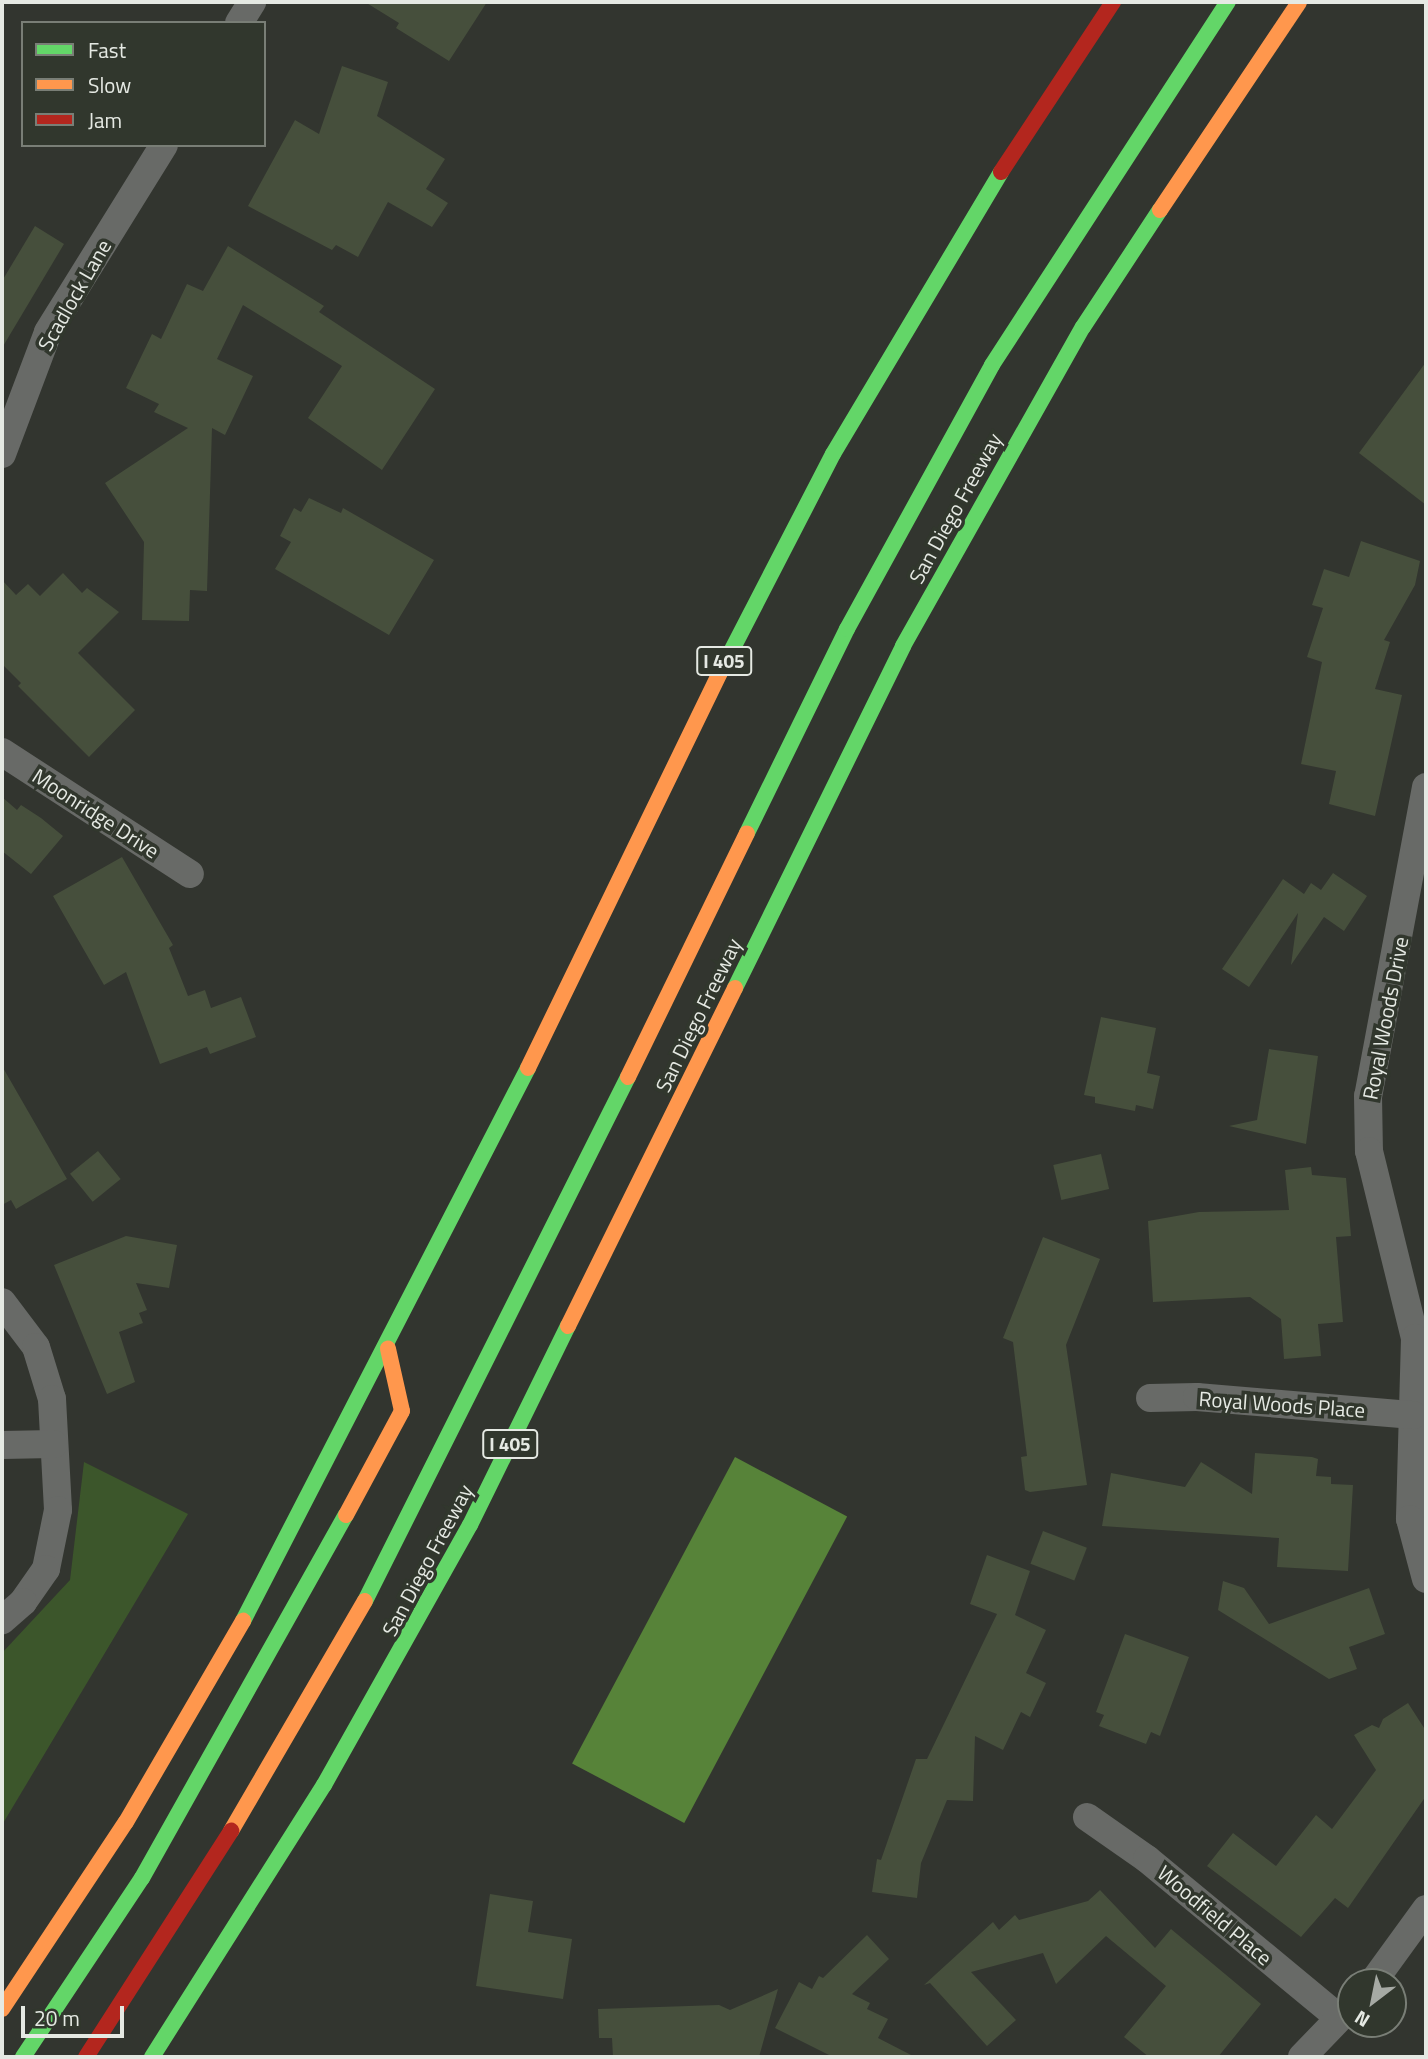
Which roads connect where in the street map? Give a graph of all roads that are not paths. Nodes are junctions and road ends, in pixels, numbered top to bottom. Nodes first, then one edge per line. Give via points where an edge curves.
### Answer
1 (252, 2) edge
2 (1114, 2) edge
3 (1228, 2) edge
4 (1298, 2) edge
5 (240, 21) edge
6 (163, 147) edge
7 (2, 454) edge
8 (2, 752) edge
9 (1426, 787) edge
10 (190, 874) dead end
11 (2, 1302) edge
12 (388, 1349) junction
13 (1150, 1398) dead end
14 (1413, 1415) junction
15 (54, 1444) junction
16 (2, 1445) edge
17 (1426, 1579) edge
18 (2, 1620) edge
19 (1087, 1817) dead end
20 (1426, 1909) edge
21 (1383, 1968) edge
22 (1337, 2006) edge
23 (2, 2009) edge
24 (1337, 2020) edge
25 (23, 2057) edge
26 (86, 2057) edge
27 (152, 2057) edge
28 (1302, 2057) edge

1 - 5 street
2 - 12 highway, I 405 via 967,223 766,576
3 - 26 highway via 1093,203 985,377 841,641 499,1339 363,1605 212,1863
4 - 27 highway, San Diego Freeway / I 405 via 1083,327 1010,450 903,646 470,1525 324,1785
6 - 7 street, Scadlock Lane via 48,332
8 - 10 street, Moonridge Drive
9 - 14 street, Royal Woods Drive via 1368,1096 1368,1150 1415,1338
11 - 15 street via 36,1347 52,1399
12 - 23 highway, I 405 via 206,1689 126,1822
12 - 25 highway via 402,1411 142,1878
13 - 14 street, Royal Woods Place via 1197,1397
14 - 17 street, Royal Woods Drive via 1410,1519
15 - 16 street
15 - 18 street via 58,1510 46,1569 23,1602
19 - 22 street, Woodfield Place
20 - 21 street
24 - 28 street

